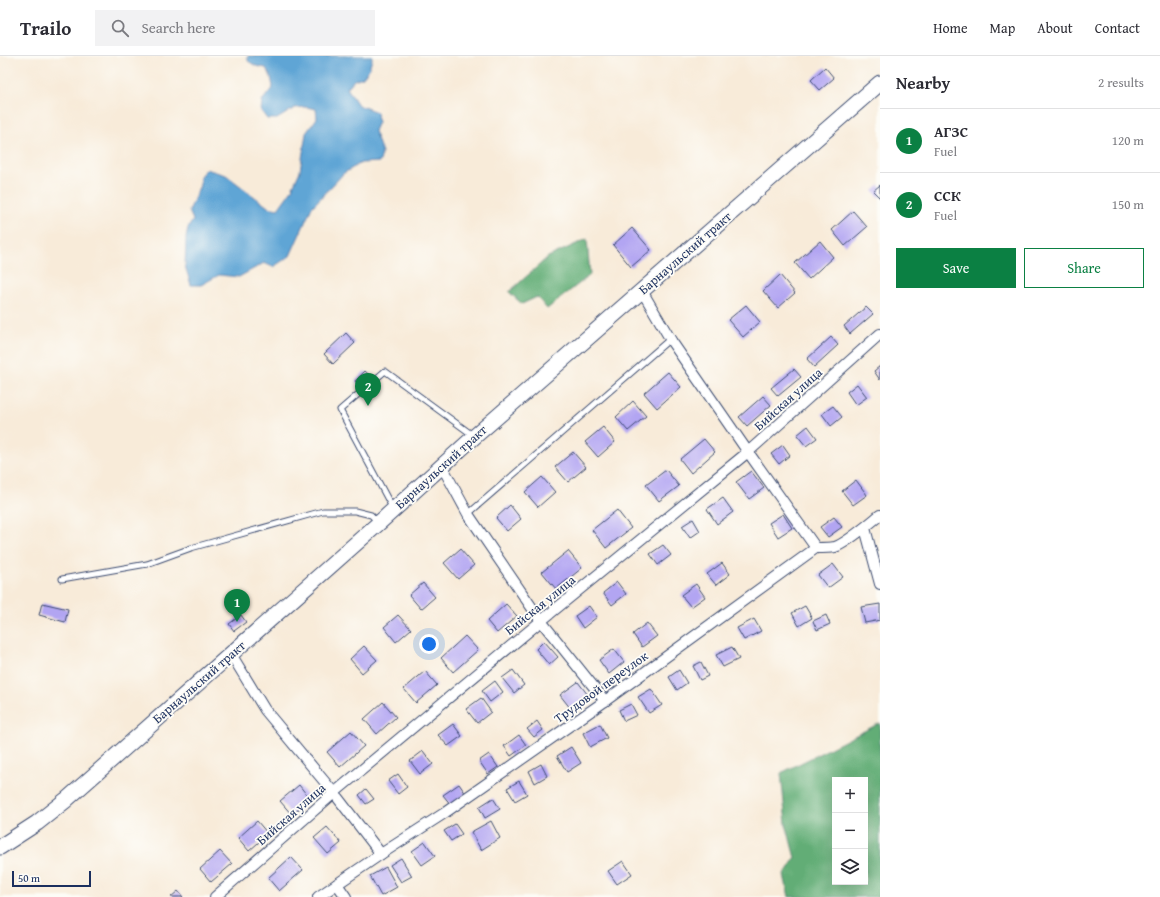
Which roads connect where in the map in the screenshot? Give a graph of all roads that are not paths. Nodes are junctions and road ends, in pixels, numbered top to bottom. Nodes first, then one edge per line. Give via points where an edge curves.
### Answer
1 (880, 83) edge
2 (642, 291) junction
3 (880, 334) edge
4 (670, 339) junction
5 (474, 437) junction
6 (748, 452) junction
7 (442, 466) junction
8 (393, 511) junction
9 (468, 514) junction
10 (880, 515) edge
11 (379, 523) junction
12 (865, 528) junction
13 (816, 548) junction
14 (62, 579) dead end
15 (880, 584) edge
16 (541, 621) junction
17 (232, 654) junction
18 (605, 701) junction
19 (334, 792) junction
20 (0, 847) edge
21 (381, 854) junction
22 (337, 884) junction
23 (215, 897) edge
24 (318, 897) edge
25 (346, 897) edge

1 - 2 main road, Барнаульский тракт
2 - 4 street
2 - 5 main road, Барнаульский тракт
3 - 6 street, Бийская улица
4 - 6 street
4 - 9 lane
5 - 7 main road, Барнаульский тракт
5 - 8 lane via 385,371 340,410
6 - 13 street
6 - 16 street, Бийская улица
7 - 8 main road, Барнаульский тракт
7 - 9 street
8 - 11 main road, Барнаульский тракт
9 - 16 street
10 - 12 street
11 - 14 lane via 371,515 355,511 323,511 191,548 147,564
11 - 17 main road, Барнаульский тракт
12 - 13 street via 837,546
12 - 15 street
13 - 18 street, Трудовой переулок
16 - 18 street
16 - 19 street, Бийская улица
17 - 19 street via 265,710
17 - 20 main road, Барнаульский тракт via 66,800
18 - 21 street, Трудовой переулок
19 - 21 street
19 - 23 street, Бийская улица
21 - 22 street, Трудовой переулок
22 - 24 street, Трудовой переулок
22 - 25 street

